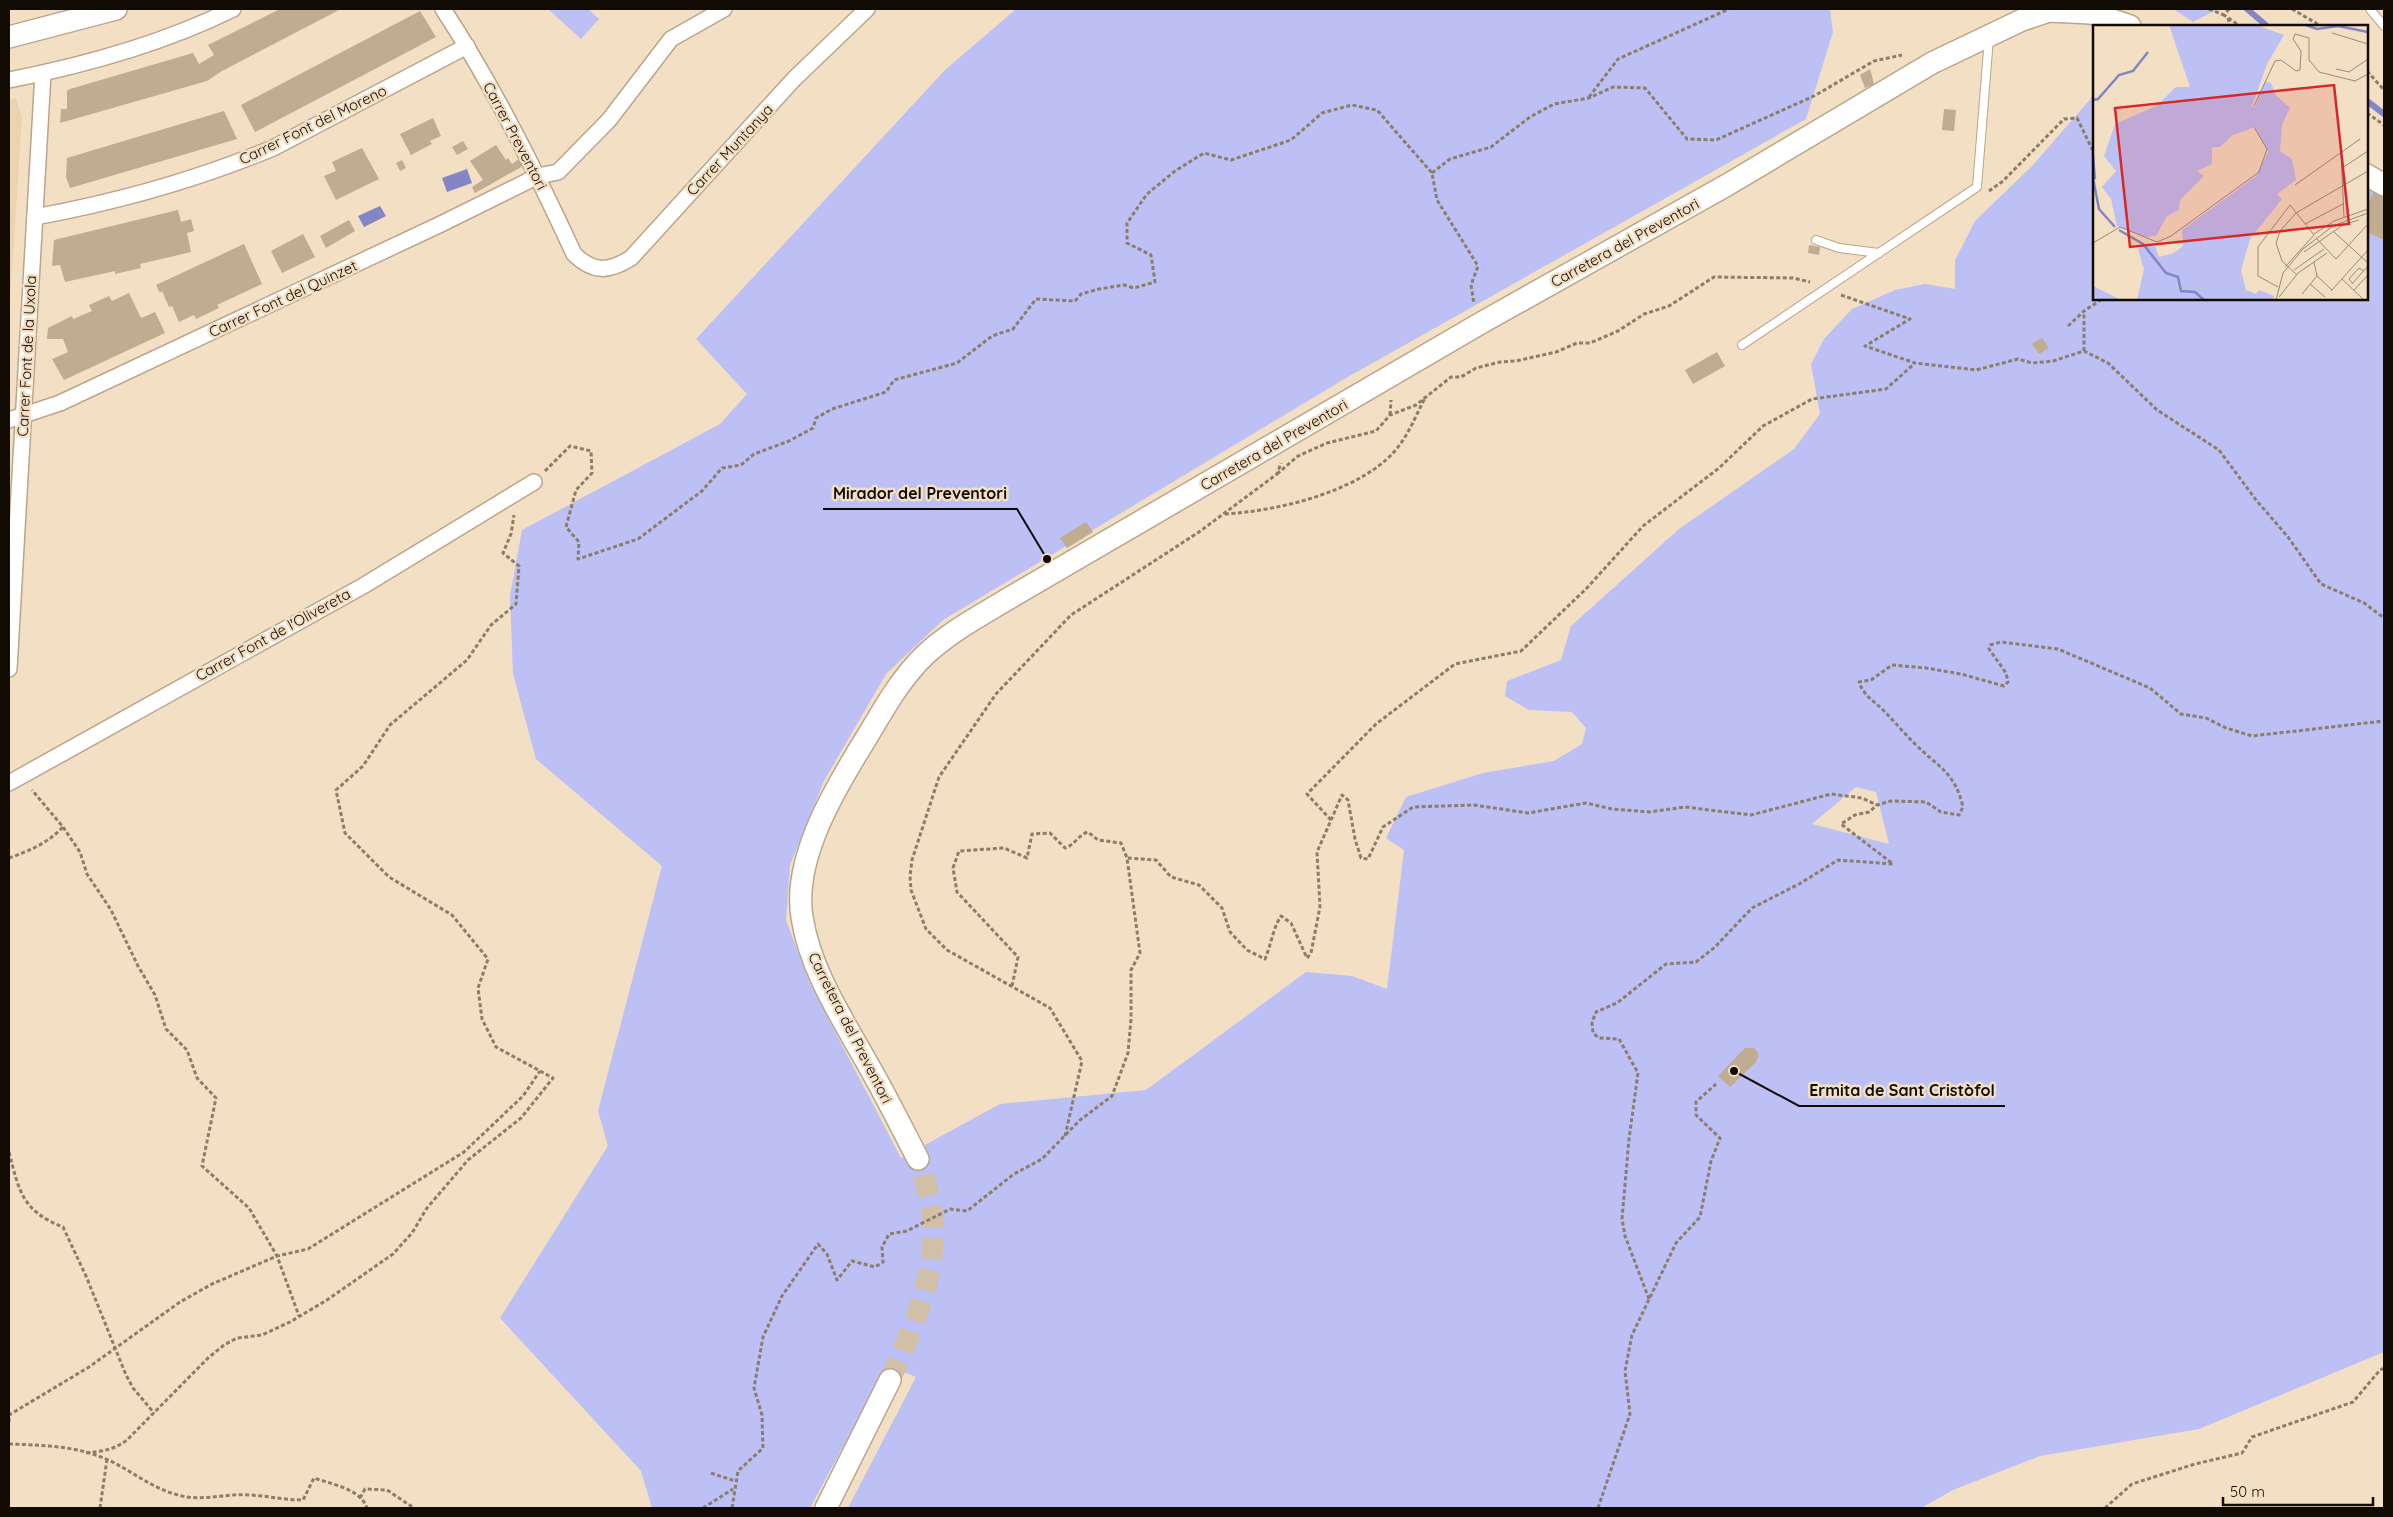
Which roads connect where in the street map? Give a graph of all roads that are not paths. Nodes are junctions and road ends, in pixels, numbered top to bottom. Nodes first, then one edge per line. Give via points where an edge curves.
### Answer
1 (116, 9) edge
2 (233, 9) edge
3 (443, 9) edge
4 (724, 9) edge
5 (867, 9) edge
6 (2370, 9) edge
7 (2127, 25) edge
8 (2384, 26) edge
9 (1990, 36) junction
10 (9, 37) edge
11 (467, 46) junction
12 (43, 73) junction
13 (9, 80) edge
14 (538, 176) junction
15 (2368, 176) edge
16 (2384, 185) edge
17 (35, 217) junction
18 (1816, 240) dead end
19 (1878, 254) junction
20 (584, 264) joint
21 (1742, 346) dead end
22 (24, 413) junction
23 (9, 420) edge
24 (534, 482) road end
25 (11, 614) edge
26 (9, 669) edge
27 (15, 779) edge
28 (918, 1158) tunnel mouth
29 (890, 1380) tunnel mouth
30 (826, 1508) edge

1 - 10 street
2 - 12 street via 159,41
3 - 11 street, Carrer Preventori
4 - 14 street, Carrer Font del Quinzet via 671,39 609,120 558,172
5 - 20 street, Carrer Muntanya via 794,79 632,258 608,270
6 - 8 lane
7 - 9 street, Carretera del Preventori via 2091,13 2049,11
9 - 19 lane via 1977,187
9 - 28 street, Carretera del Preventori via 1932,63 1727,185 1481,323 1006,600 936,645 915,666 852,761 822,819 802,886 801,916 818,970
11 - 14 street, Carrer Preventori
11 - 17 street, Carrer Font del Moreno via 281,144 241,161 143,193
12 - 13 street
12 - 17 street, Carrer Font de la Uxola
14 - 20 street, Carrer Preventori via 574,254
14 - 22 street, Carrer Font del Quinzet via 60,402
15 - 16 street
17 - 22 street, Carrer Font de la Uxola
18 - 19 lane via 1839,248
19 - 21 lane
22 - 23 street, Carrer Font del Quinzet
22 - 25 street, Carrer Font de la Uxola
24 - 27 street, Carrer Font de l'Olivereta via 363,586
25 - 26 street, Carrer Font de la Uxola
29 - 30 street

